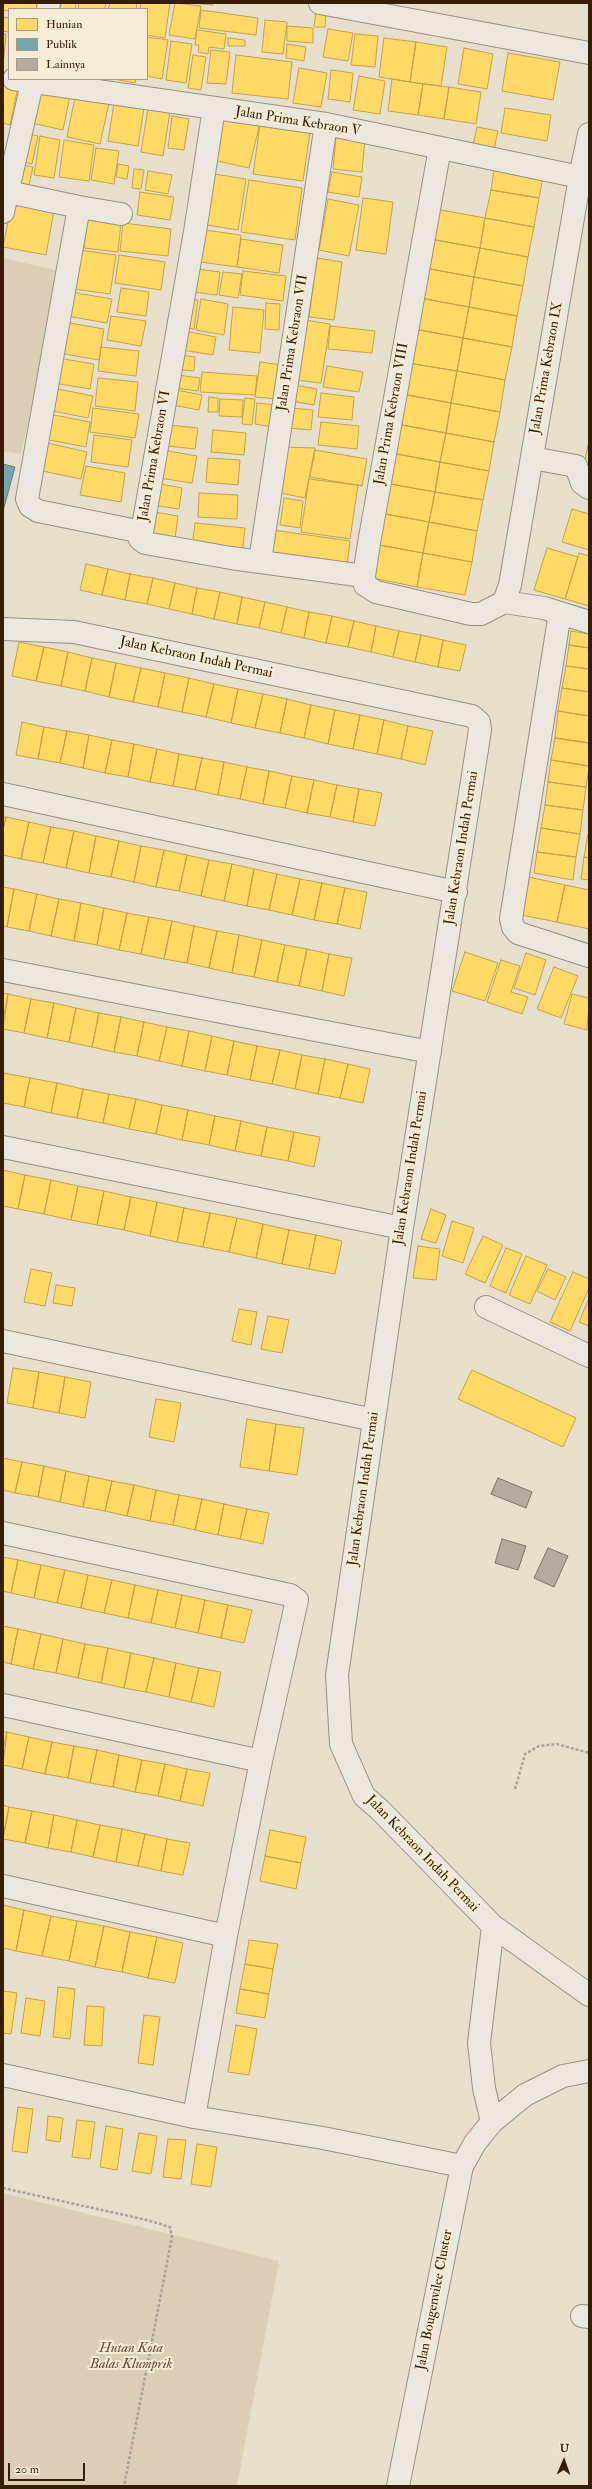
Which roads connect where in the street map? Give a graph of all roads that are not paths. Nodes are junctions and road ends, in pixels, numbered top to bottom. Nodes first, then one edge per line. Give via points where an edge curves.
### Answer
1 (320, 3) edge
2 (587, 52) edge
3 (26, 80) edge
4 (214, 108) junction
5 (326, 124) junction
6 (589, 134) edge
7 (440, 148) junction
8 (580, 177) junction
9 (5, 202) edge
10 (78, 207) junction
11 (121, 214) dead end
12 (540, 459) junction
13 (589, 488) edge
14 (142, 532) junction
15 (260, 561) junction
16 (364, 576) junction
17 (514, 603) junction
18 (552, 610) junction
19 (589, 622) edge
20 (3, 629) edge
21 (3, 794) edge
22 (456, 892) junction
23 (589, 956) edge
24 (3, 970) edge
25 (430, 1052) junction
26 (3, 1147) edge
27 (402, 1228) junction
28 (486, 1307) dead end
29 (3, 1341) edge
30 (589, 1356) edge
31 (374, 1420) junction
32 (3, 1533) edge
33 (3, 1705) edge
34 (261, 1761) junction
35 (3, 1886) edge
36 (493, 1926) junction
37 (226, 1936) junction
38 (589, 1995) edge
39 (589, 2071) edge
40 (3, 2075) edge
41 (194, 2117) junction
42 (492, 2122) junction
43 (462, 2166) junction
44 (398, 2486) edge

1 - 2 street
3 - 4 street, Jalan Prima Kebraon V
3 - 9 street
4 - 5 street, Jalan Prima Kebraon V
4 - 14 street, Jalan Prima Kebraon VI via 195,232
5 - 7 street, Jalan Prima Kebraon V
5 - 15 street, Jalan Prima Kebraon VII
6 - 8 street, Jalan Prima Kebraon IX
7 - 8 street, Jalan Prima Kebraon V
7 - 16 street, Jalan Prima Kebraon VIII
8 - 12 street, Jalan Prima Kebraon IX
9 - 10 street
10 - 11 street
10 - 14 street, Jalan Prima Kebraon VI via 27,499 30,506 38,511
12 - 13 street via 578,467 582,483
12 - 17 street, Jalan Prima Kebraon IX via 510,585
14 - 15 street via 140,539 145,543
15 - 16 street
16 - 17 street via 365,585 376,592 471,614 480,614
17 - 18 street
18 - 19 street
18 - 23 street via 511,919 518,933
20 - 22 street, Jalan Kebraon Indah Permai via 74,632 476,718 480,730
21 - 22 street
22 - 25 street, Jalan Kebraon Indah Permai
24 - 25 street
25 - 27 street, Jalan Kebraon Indah Permai
26 - 27 street
27 - 31 street, Jalan Kebraon Indah Permai
28 - 30 street
29 - 31 street
31 - 36 street, Jalan Kebraon Indah Permai via 337,1675 341,1744 364,1796
32 - 34 street via 295,1597 297,1605
33 - 34 street
34 - 37 street
35 - 37 street
36 - 38 street, Jalan Kebraon Indah Permai
36 - 42 street via 479,2043 484,2088
37 - 41 street
39 - 42 street, Jalan Bougenvilee Cluster via 563,2076 525,2095
40 - 41 street
41 - 43 street via 323,2138
42 - 43 street, Jalan Bougenvilee Cluster via 475,2143
43 - 44 street, Jalan Bougenvilee Cluster

